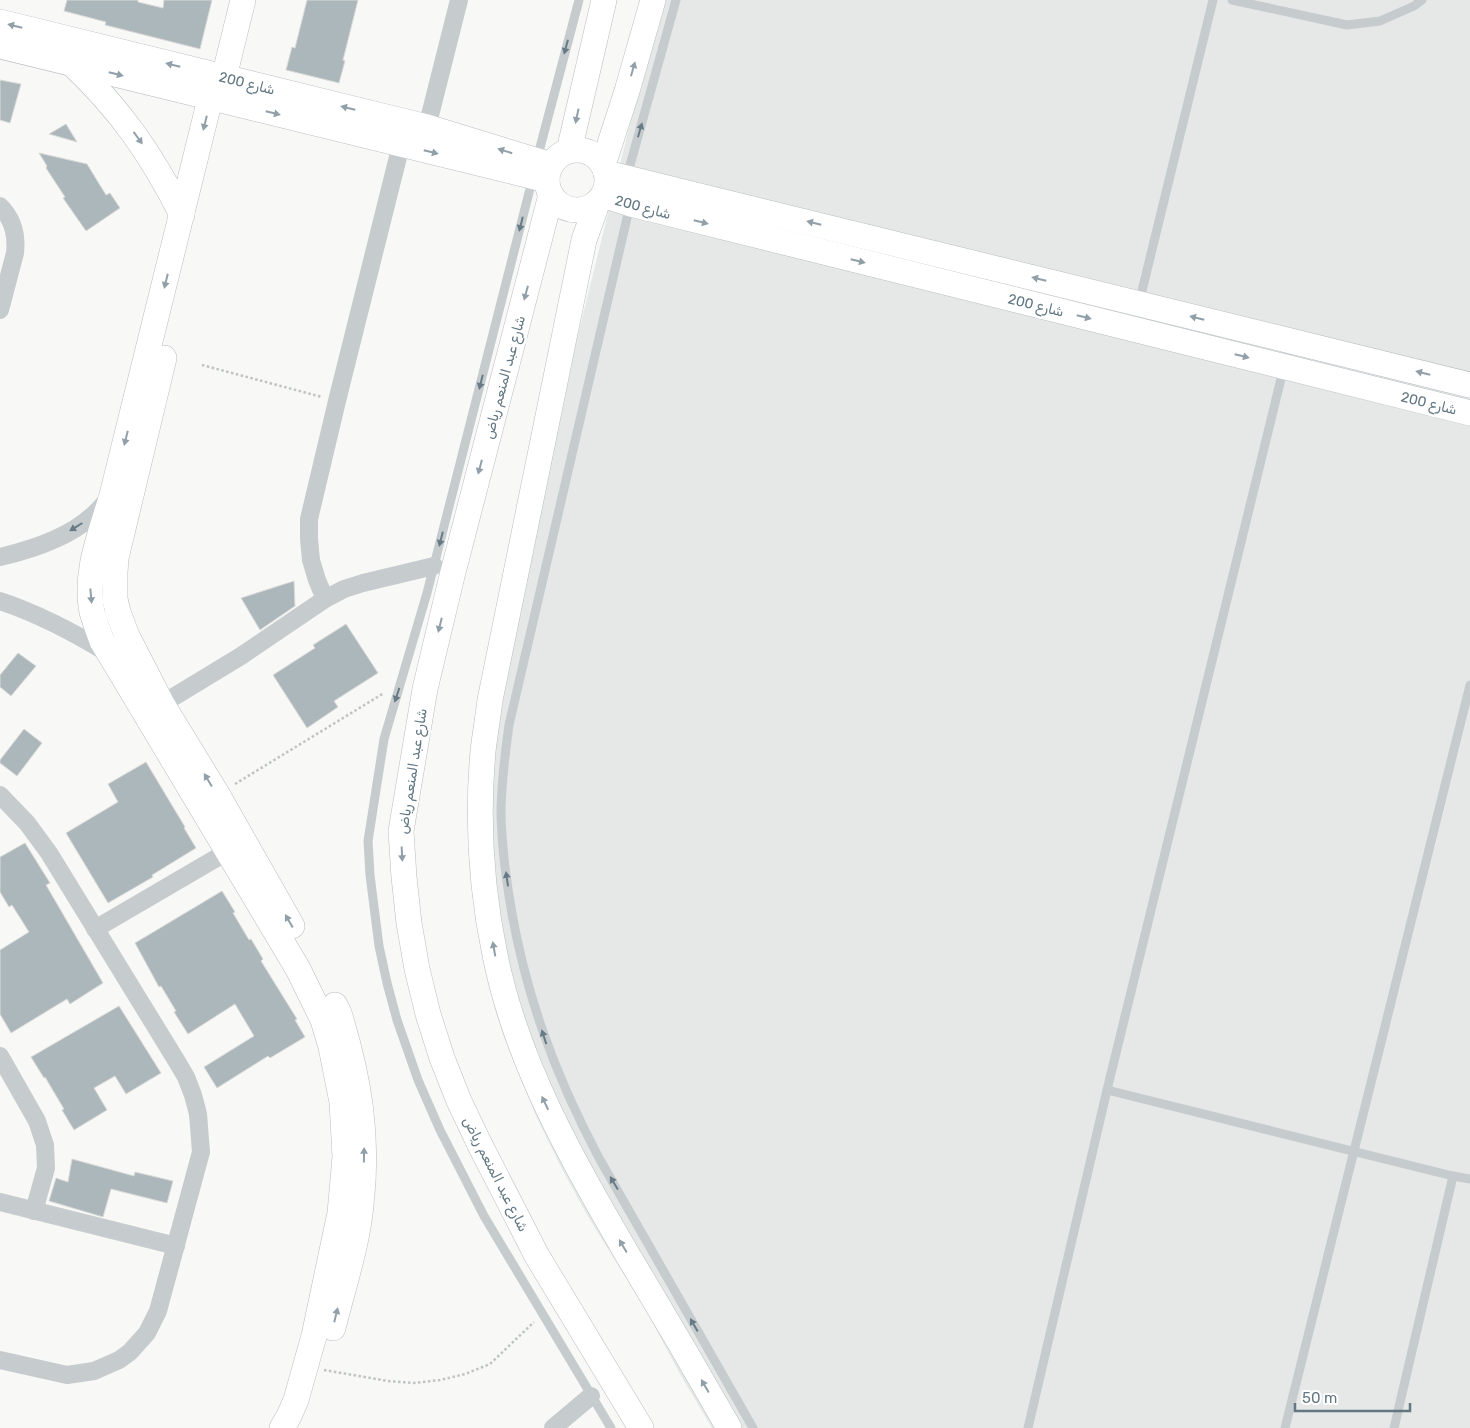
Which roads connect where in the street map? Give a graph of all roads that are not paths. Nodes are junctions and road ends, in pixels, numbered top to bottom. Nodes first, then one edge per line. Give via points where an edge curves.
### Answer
1 (243, 0) edge
2 (458, 0) edge
3 (579, 0) edge
4 (604, 0) edge
5 (653, 0) edge
6 (676, 0) edge
7 (1213, 0) edge
8 (1232, 0) edge
9 (1422, 0) edge
10 (0, 22) edge
11 (0, 46) edge
12 (71, 63) junction
13 (222, 86) junction
14 (427, 127) junction
15 (402, 145) junction
16 (548, 172) junction
17 (607, 182) junction
18 (630, 204) junction
19 (0, 206) edge
20 (182, 215) junction
21 (1138, 303) junction
22 (0, 310) edge
23 (1290, 340) junction
24 (1284, 367) junction
25 (1470, 385) edge
26 (1470, 413) edge
27 (121, 497) junction
28 (0, 557) edge
29 (434, 566) junction
30 (325, 599) junction
31 (0, 601) edge
32 (110, 654) junction
33 (1470, 685) edge
34 (162, 704) junction
35 (0, 795) edge
36 (236, 847) junction
37 (95, 929) junction
38 (0, 1056) edge
39 (1107, 1090) junction
40 (1354, 1152) junction
41 (1453, 1176) junction
42 (1470, 1179) edge
43 (0, 1202) edge
44 (34, 1211) junction
45 (176, 1246) junction
46 (0, 1360) edge
47 (591, 1396) junction
48 (282, 1428) edge
49 (302, 1428) edge
50 (553, 1428) edge
51 (611, 1428) edge
52 (641, 1428) edge
53 (729, 1428) edge
54 (753, 1428) edge
55 (1028, 1428) edge
56 (1285, 1428) edge
57 (1394, 1428) edge

1 - 13 street
2 - 14 street
3 -> 16 lane
4 -> 16 street, شارع عبد المنعم رياض
17 -> 5 street via 626,91
17 -> 6 lane
7 - 21 lane
8 - 9 lane via 1347,25 1380,21
13 -> 10 street, شارع 200
11 - 12 street, شارع 200
12 -> 13 street, شارع 200
12 -> 20 street via 103,94 131,129 156,166
14 -> 13 street, شارع 200
13 -> 15 street, شارع 200
13 -> 20 street
13 - 27 street
16 -> 14 street, شارع 200
15 -> 16 street, شارع 200
15 - 30 street via 309,519 311,560
16 - 17 street via 577,150 592,154
16 - 17 street via 562,206 569,209 585,209
16 -> 29 lane
16 -> 52 street, شارع عبد المنعم رياض via 425,689 402,831 404,877 408,923 421,987 442,1058 459,1101 537,1256
17 - 18 street, شارع 200
21 -> 17 street, شارع 200
53 -> 17 street via 601,1208 544,1102 507,1005 486,905 481,854 480,802 490,700 584,240
18 -> 24 street, شارع 200
54 -> 18 lane via 599,1158 562,1084 539,1022 524,967 514,928 504,862 502,799 509,725
19 - 22 street via 11,221 16,245
20 -> 27 street
23 -> 21 street, شارع 200
23 - 24 lane
25 -> 23 street, شارع 200
24 - 26 street, شارع 200
24 - 39 lane
27 -> 28 street via 74,528 39,546
27 -> 32 street via 95,553 90,582 92,612
27 - 34 street via 114,572 115,599 127,636
29 - 30 street via 363,583
29 -> 47 lane via 384,739 368,841 373,909 387,983 408,1055 440,1130 484,1216
30 - 34 street
31 - 32 street via 45,619
32 - 36 street
33 - 40 lane
36 -> 34 street via 217,794
35 - 37 street via 38,838
36 - 37 street
36 - 48 street via 323,1020 337,1074 342,1111 344,1185 336,1240 296,1400
49 -> 36 street via 314,1403 356,1236 364,1177 360,1093 339,1013 317,969
37 - 45 street via 186,1077 198,1114 201,1152
38 - 44 street via 37,1121 45,1145 46,1168
39 - 40 lane
39 - 55 lane
40 - 41 lane
40 - 56 lane
41 - 42 lane
41 - 57 lane
43 - 44 street
44 - 45 street
45 - 46 street via 153,1322 139,1343 119,1360 94,1372 67,1376
47 - 50 street
47 - 51 lane

